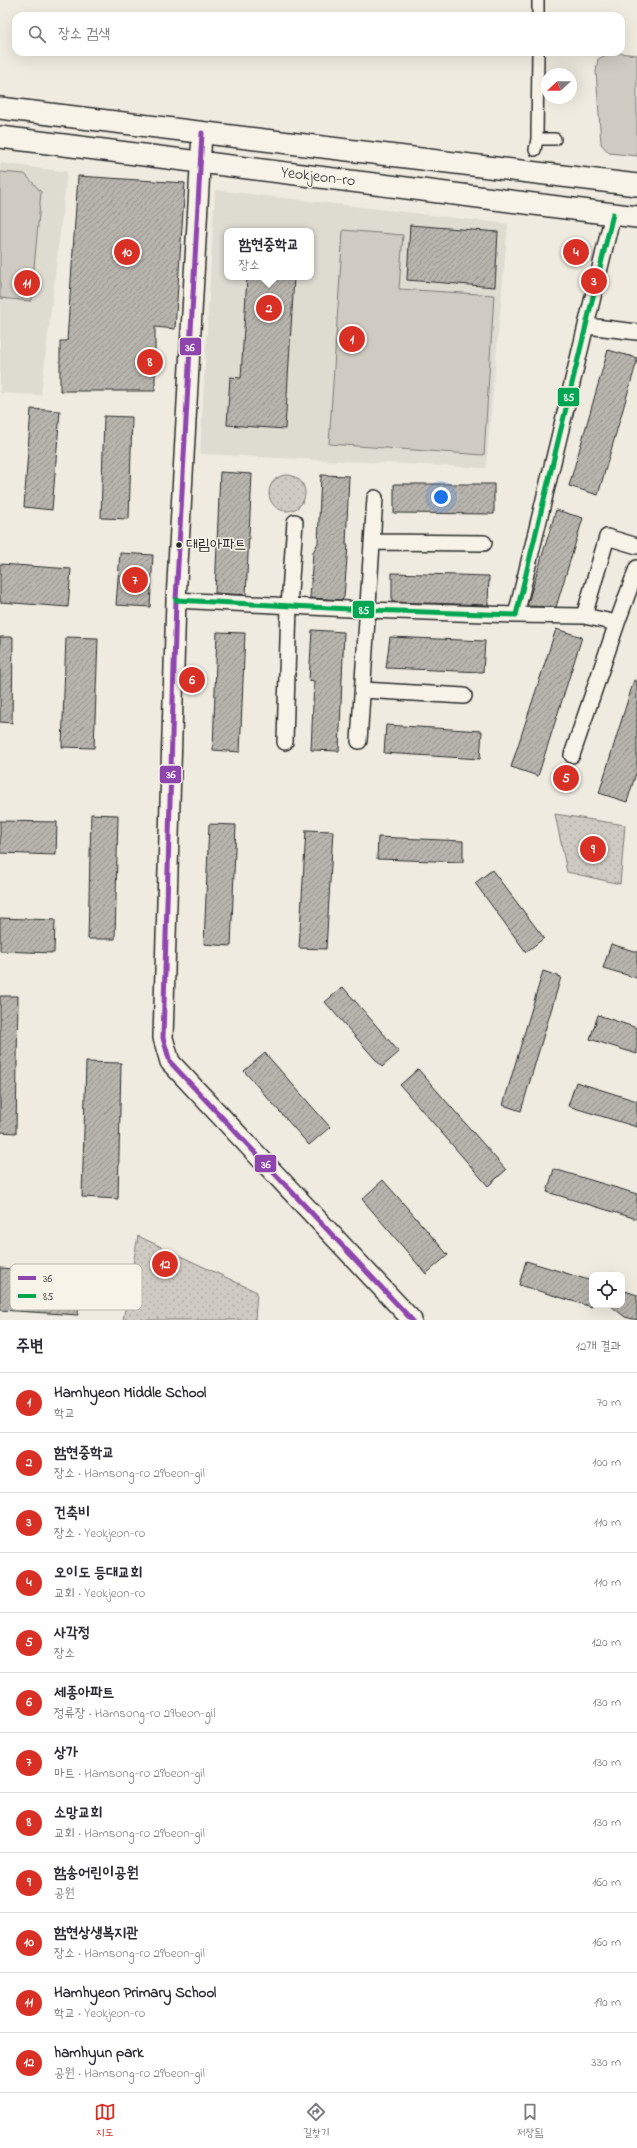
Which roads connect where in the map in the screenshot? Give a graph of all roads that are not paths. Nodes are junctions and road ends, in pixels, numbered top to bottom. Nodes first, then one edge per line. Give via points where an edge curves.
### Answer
1 (538, 0) edge
2 (538, 12) edge
3 (538, 56) edge
4 (0, 108) edge
5 (202, 133) junction
6 (0, 137) edge
7 (555, 139) dead end
8 (198, 162) junction
9 (637, 185) edge
10 (613, 214) junction
11 (637, 217) edge
12 (587, 326) junction
13 (637, 332) edge
14 (375, 498) dead end
15 (295, 522) dead end
16 (372, 542) junction
17 (484, 543) dead end
18 (637, 546) edge
19 (637, 568) edge
20 (176, 600) junction
21 (289, 606) junction
22 (368, 610) junction
23 (516, 615) junction
24 (584, 616) junction
25 (617, 623) junction
26 (363, 690) junction
27 (464, 696) dead end
28 (285, 742) dead end
29 (359, 742) dead end
30 (572, 755) dead end
31 (412, 1320) edge

1 - 2 street
3 - 7 street via 536,145
4 - 5 main road, Yeokjeon-ro
5 - 8 street
5 - 9 main road, Yeokjeon-ro
6 - 8 main road, Yeokjeon-ro
8 - 10 main road, Yeokjeon-ro
8 - 20 street
10 - 11 main road, Yeokjeon-ro
10 - 12 street
12 - 13 street
12 - 23 street
14 - 16 street
15 - 21 street
16 - 17 street
16 - 22 street
18 - 24 street via 607,537
19 - 25 street
20 - 21 street
20 - 31 street via 163,1038 170,1062
21 - 22 street
21 - 28 street
22 - 23 street
22 - 26 street
23 - 24 street
24 - 25 street
25 - 30 street
26 - 27 street
26 - 29 street

